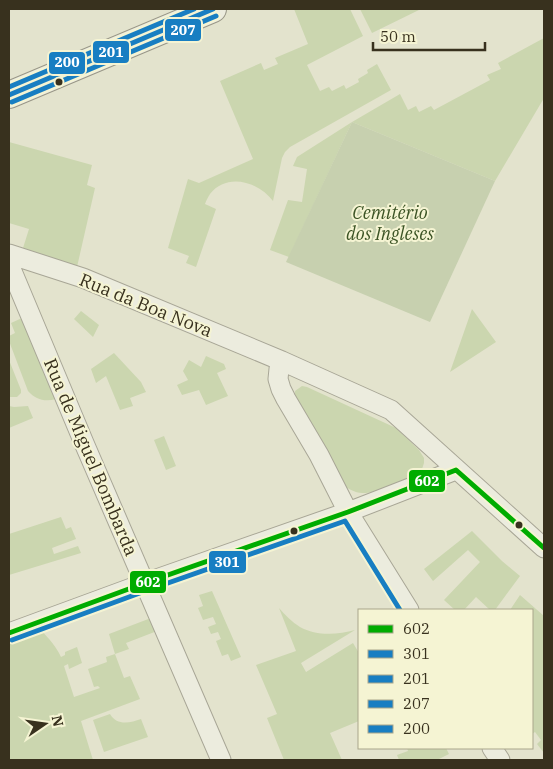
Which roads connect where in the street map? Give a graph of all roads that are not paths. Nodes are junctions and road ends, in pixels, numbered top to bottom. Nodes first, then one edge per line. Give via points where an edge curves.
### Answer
1 (213, 9) edge
2 (9, 95) edge
3 (9, 254) edge
4 (9, 264) edge
5 (282, 361) junction
6 (456, 470) junction
7 (348, 512) junction
8 (544, 548) edge
9 (145, 583) junction
10 (408, 609) edge
11 (9, 633) edge
12 (493, 749) edge
13 (221, 760) edge
14 (500, 760) edge

1 - 2 main road
3 - 5 street, Rua da Boa Nova via 83,278
4 - 9 street, Rua de Miguel Bombarda
5 - 6 street, Rua da Boa Nova via 391,410
5 - 7 street via 278,379 281,389
6 - 7 street
6 - 8 street, Rua da Boa Nova
7 - 9 street
7 - 10 street
9 - 11 street
9 - 13 street, Rua de Miguel Bombarda
12 - 14 street

